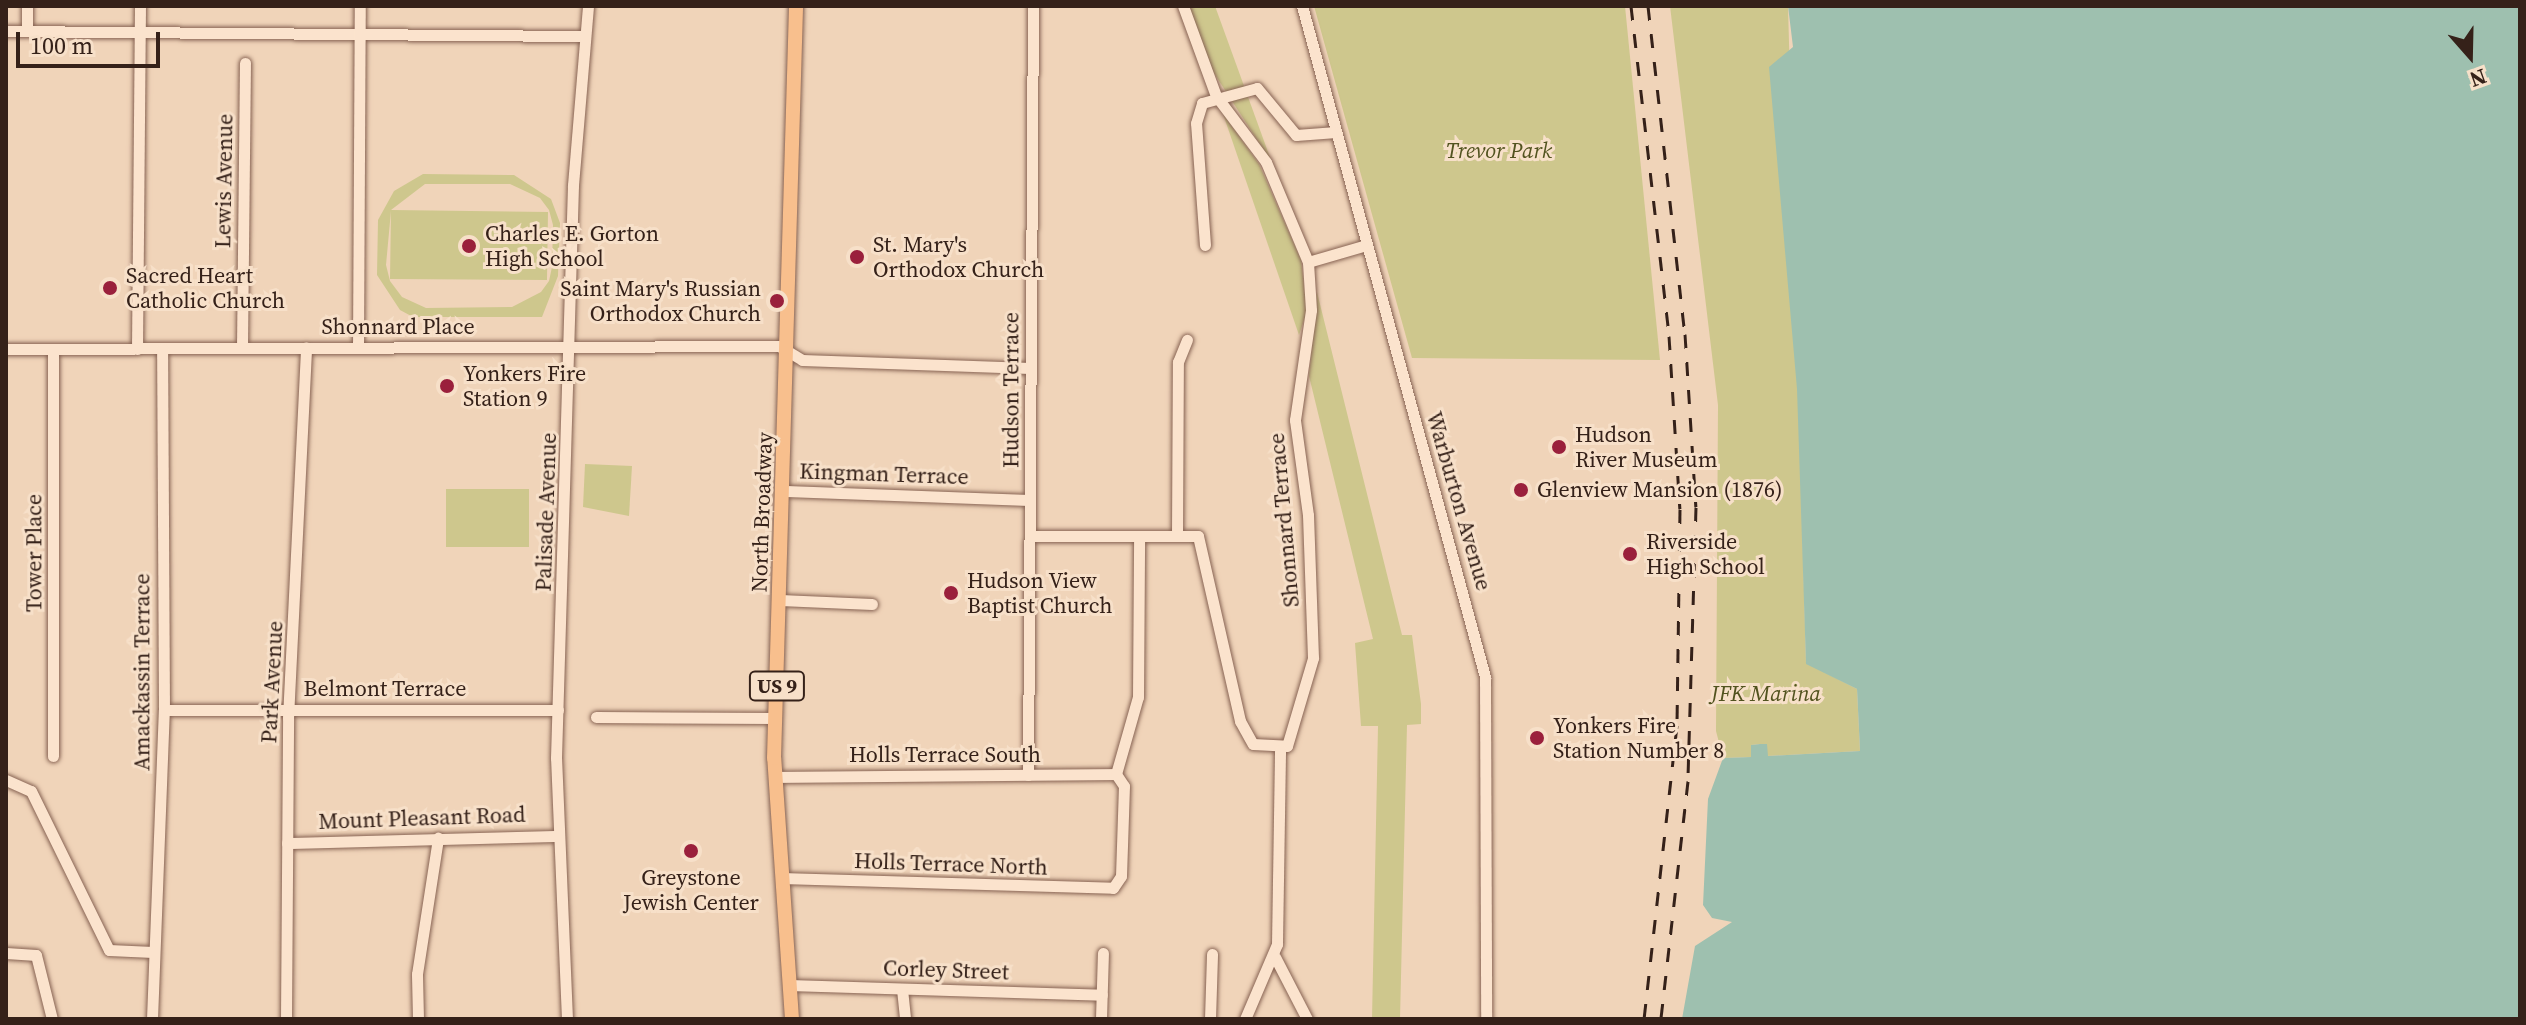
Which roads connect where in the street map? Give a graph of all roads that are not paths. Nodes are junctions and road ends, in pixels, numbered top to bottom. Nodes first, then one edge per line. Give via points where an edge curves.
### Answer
1 (27, 6) edge
2 (140, 6) edge
3 (360, 6) edge
4 (588, 6) edge
5 (796, 6) edge
6 (1033, 6) edge
7 (1183, 6) edge
8 (1302, 6) edge
9 (6, 31) edge
10 (27, 31) junction
11 (140, 32) junction
12 (359, 34) junction
13 (584, 36) junction
14 (245, 63) dead end
15 (1216, 96) junction
16 (1336, 132) junction
17 (1205, 245) dead end
18 (1366, 245) junction
19 (1308, 262) junction
20 (1187, 340) dead end
21 (306, 347) junction
22 (358, 347) junction
23 (572, 347) junction
24 (242, 348) junction
25 (6, 349) edge
26 (137, 349) junction
27 (162, 349) junction
28 (53, 350) junction
29 (789, 353) junction
30 (1030, 368) junction
31 (785, 491) junction
32 (1030, 500) junction
33 (1030, 536) junction
34 (1139, 536) junction
35 (1177, 536) junction
36 (780, 600) junction
37 (872, 604) dead end
38 (291, 709) junction
39 (164, 710) junction
40 (558, 710) junction
41 (596, 717) dead end
42 (776, 718) junction
43 (1280, 750) junction
44 (53, 756) dead end
45 (1116, 774) junction
46 (1028, 775) junction
47 (775, 777) junction
48 (6, 780) edge
49 (558, 836) junction
50 (438, 838) junction
51 (287, 843) junction
52 (781, 878) junction
53 (153, 952) junction
54 (6, 953) edge
55 (1103, 953) dead end
56 (1212, 954) dead end
57 (1275, 957) junction
58 (789, 985) junction
59 (902, 989) junction
60 (1102, 995) junction
61 (52, 1019) edge
62 (152, 1019) edge
63 (286, 1019) edge
64 (418, 1019) edge
65 (567, 1019) edge
66 (792, 1019) edge
67 (905, 1019) edge
68 (1101, 1019) edge
69 (1210, 1019) edge
70 (1245, 1019) edge
71 (1307, 1019) edge
72 (1486, 1019) edge

1 - 10 street
2 - 11 street
3 - 12 street
4 - 13 street, Palisade Avenue
5 - 29 main road, North Broadway / US 9
6 - 30 street, Hudson Terrace
7 - 15 street, Shonnard Terrace
8 - 16 street, Warburton Avenue
9 - 10 street
10 - 11 street
11 - 12 street
11 - 26 street
12 - 13 street
12 - 22 street
13 - 23 street, Palisade Avenue
14 - 24 street, Lewis Avenue
15 - 16 street via 1257,88 1296,135
15 - 17 street via 1202,103 1196,123
15 - 19 street, Shonnard Terrace via 1266,162
16 - 18 street, Warburton Avenue
18 - 19 street
18 - 72 street, Warburton Avenue via 1485,677
19 - 43 street, Shonnard Terrace via 1311,310 1295,420 1313,658 1295,726
20 - 35 street via 1178,362
21 - 22 street, Shonnard Place
21 - 24 street, Shonnard Place
21 - 38 street, Park Avenue
22 - 23 street, Shonnard Place
23 - 29 street, Shonnard Place via 779,346
23 - 40 street, Palisade Avenue
24 - 27 street, Shonnard Place
25 - 28 street, Shonnard Place
26 - 27 street, Shonnard Place
26 - 28 street, Shonnard Place
27 - 39 street, Amackassin Terrace
28 - 44 street, Tower Place
29 - 30 street, Shonnard Place via 802,360
29 - 31 main road, North Broadway / US 9
30 - 32 street, Hudson Terrace
31 - 32 street, Kingman Terrace
31 - 36 main road, North Broadway / US 9
32 - 33 street, Hudson Terrace
33 - 34 street
33 - 46 street, Hudson Terrace
34 - 35 street
34 - 45 street via 1138,697
35 - 43 street via 1198,536 1207,552 1224,676 1240,721 1253,744
36 - 37 street
36 - 42 main road, North Broadway / US 9
38 - 39 street, Belmont Terrace
38 - 40 street, Belmont Terrace
38 - 51 street, Park Avenue
39 - 53 street, Amackassin Terrace
40 - 49 street, Palisade Avenue
41 - 42 street
42 - 47 main road, North Broadway / US 9
43 - 57 street
45 - 46 street, Holls Terrace South
45 - 52 street, Holls Terrace North via 1124,786 1119,884
46 - 47 street, Holls Terrace South
47 - 52 main road, North Broadway / US 9
48 - 53 street via 31,791 109,950
49 - 50 street, Mount Pleasant Road
49 - 65 street, Palisade Avenue
50 - 51 street, Mount Pleasant Road
50 - 64 street via 417,974
51 - 63 street, Park Avenue
52 - 58 main road, North Broadway / US 9
53 - 62 street, Amackassin Terrace
54 - 61 street via 36,955
55 - 60 street
56 - 69 street
57 - 70 street
57 - 71 street
58 - 59 street, Corley Street
58 - 66 main road, North Broadway / US 9
59 - 60 street, Corley Street
59 - 67 street
60 - 68 street

